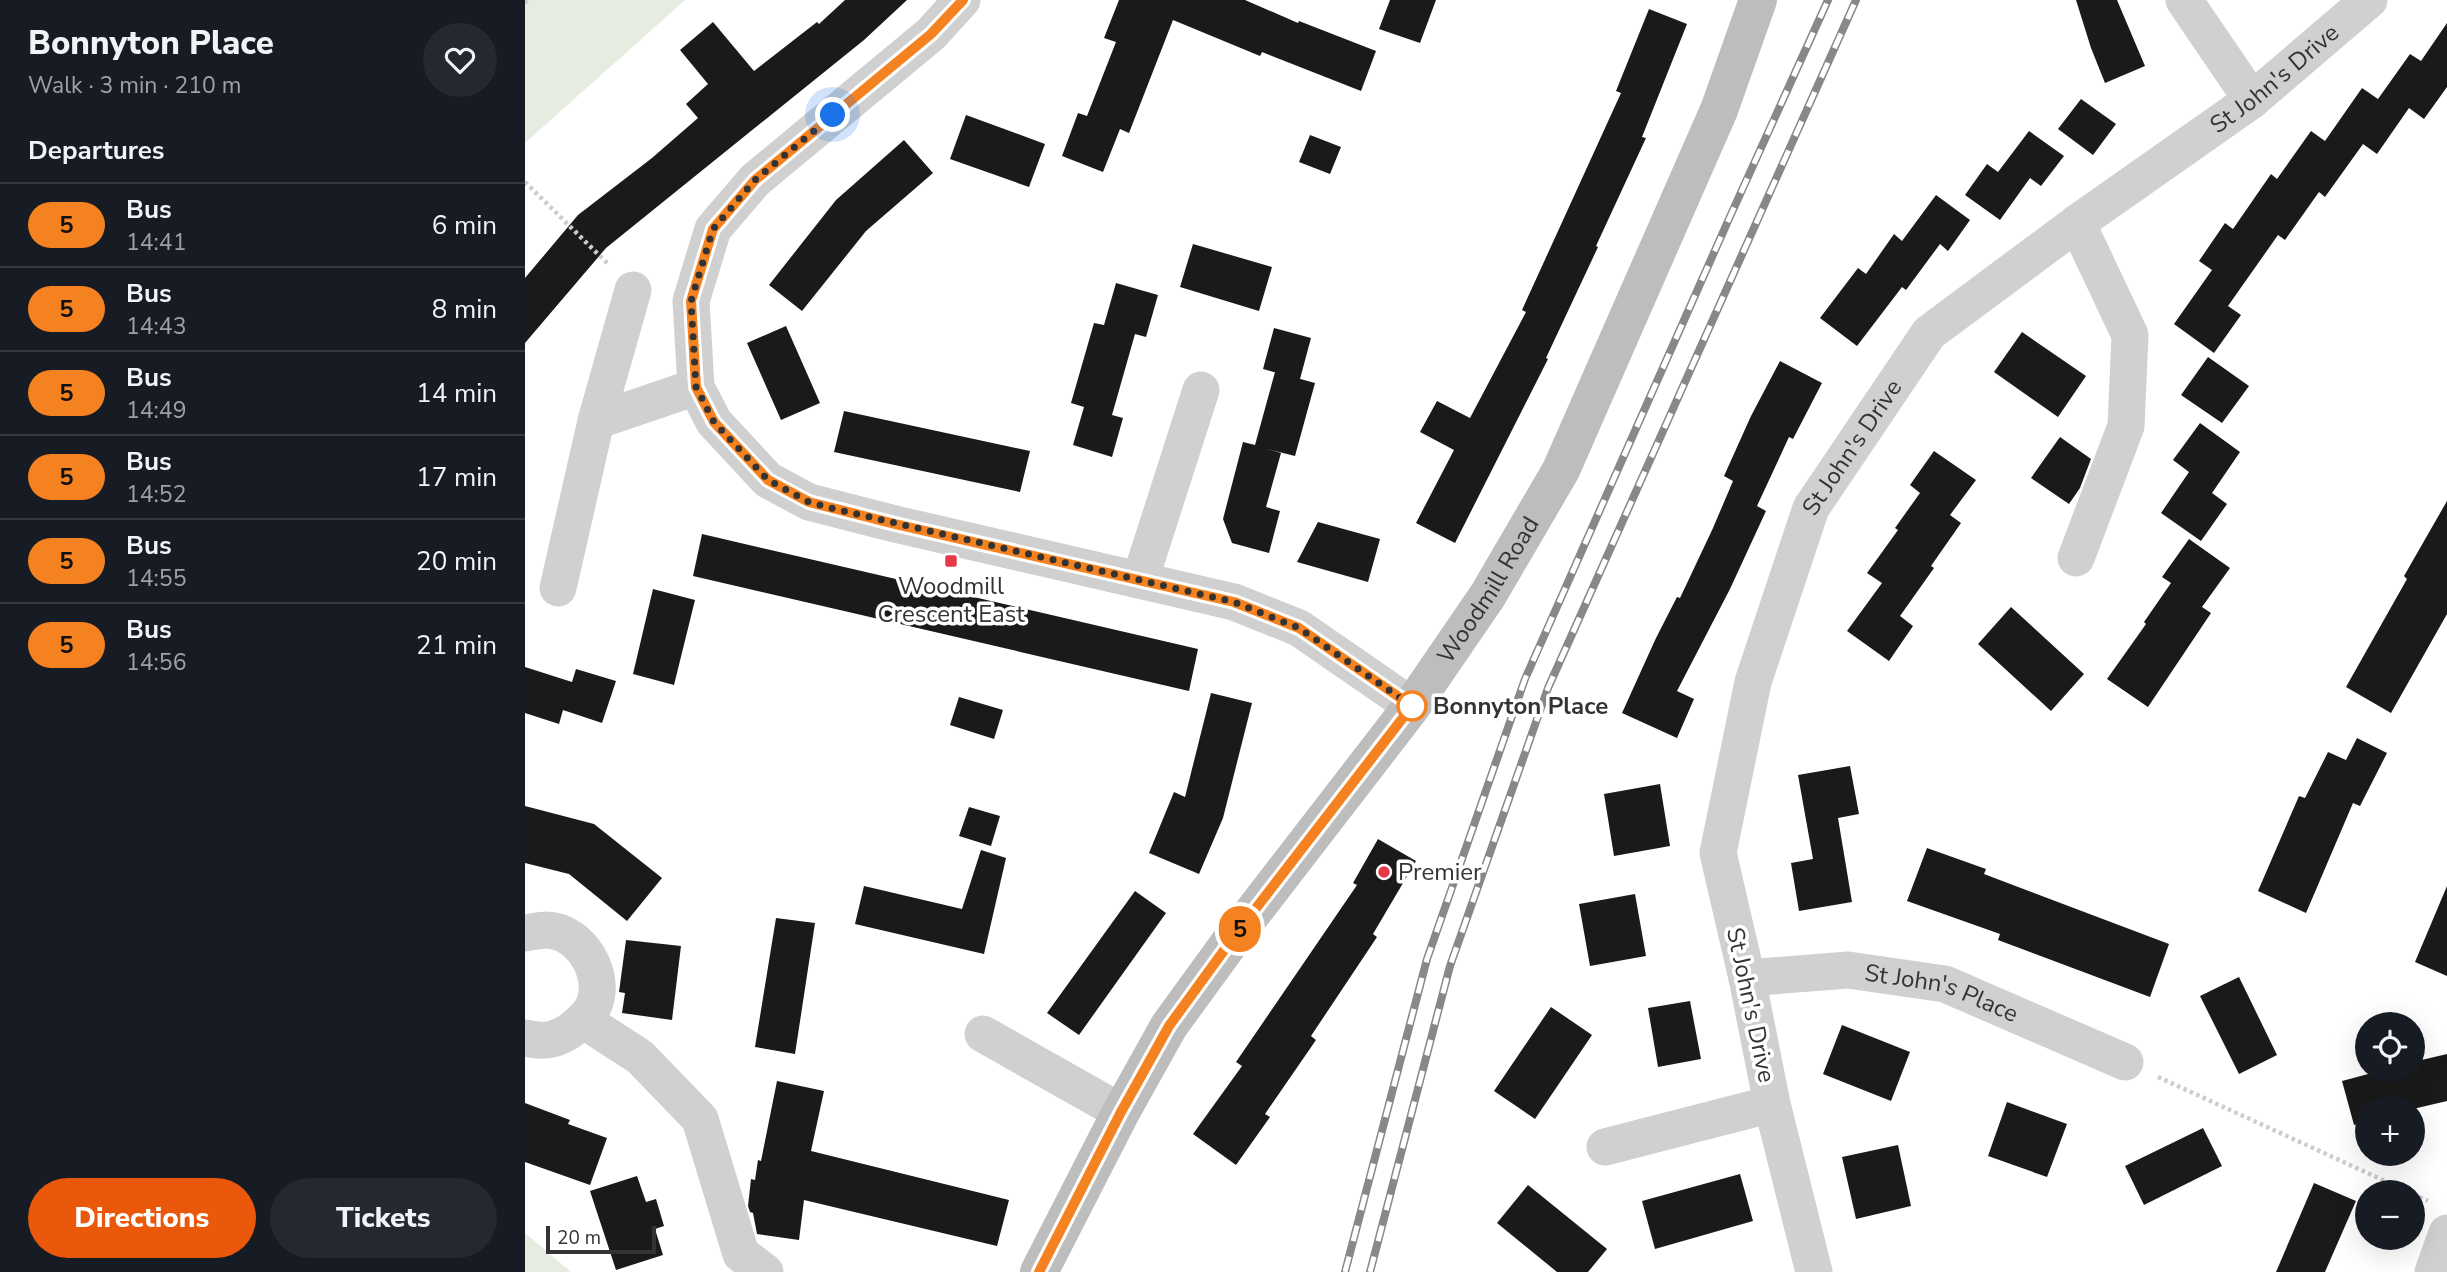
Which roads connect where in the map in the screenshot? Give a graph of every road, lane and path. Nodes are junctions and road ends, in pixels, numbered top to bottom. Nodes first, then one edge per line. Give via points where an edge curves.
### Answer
1 (963, 0) edge
2 (1758, 0) edge
3 (2184, 0) edge
4 (2369, 0) edge
5 (2252, 100) junction
6 (525, 182) edge
7 (2077, 223) junction
8 (633, 290) joint
9 (696, 387) junction
10 (1201, 390) dead end
11 (596, 421) junction
12 (2076, 558) dead end
13 (1140, 580) junction
14 (558, 588) dead end
15 (1412, 706) junction
16 (525, 933) edge
17 (1747, 978) junction
18 (583, 1020) junction
19 (983, 1034) dead end
20 (525, 1038) edge
21 (2125, 1062) joint
22 (1772, 1104) junction
23 (1121, 1112) junction
24 (1605, 1147) dead end
25 (2383, 1180) edge
26 (2447, 1233) edge
27 (765, 1272) edge
28 (1039, 1272) edge
29 (1814, 1272) edge
30 (2434, 1272) edge

1 - 9 street via 931,34 755,180 713,229 691,301
2 - 15 street, Woodmill Road via 1719,110 1562,470 1488,595
3 - 5 street
4 - 5 street, St John's Drive
5 - 7 street, St John's Drive
6 - 8 path
7 - 12 street via 2130,335 2126,426
7 - 17 street, St John's Drive via 1929,333 1811,508 1753,682 1718,853
8 - 11 street
9 - 11 street
9 - 13 street via 714,422 768,480 809,502
10 - 13 street
11 - 14 street
13 - 15 street via 1234,602 1299,628
15 - 23 street, Woodmill Road via 1169,1026
16 - 18 street via 548,930 572,939 587,954 597,983 594,1006
17 - 21 street, St John's Place via 1848,971 1945,984
17 - 22 street, St John's Drive
18 - 20 street via 563,1037 540,1042
18 - 27 street via 640,1057 700,1119 741,1254
19 - 23 street
21 - 25 path
22 - 24 street, St John's Drive
22 - 29 street, St John's Drive
23 - 28 street, Woodmill Road
26 - 30 street

